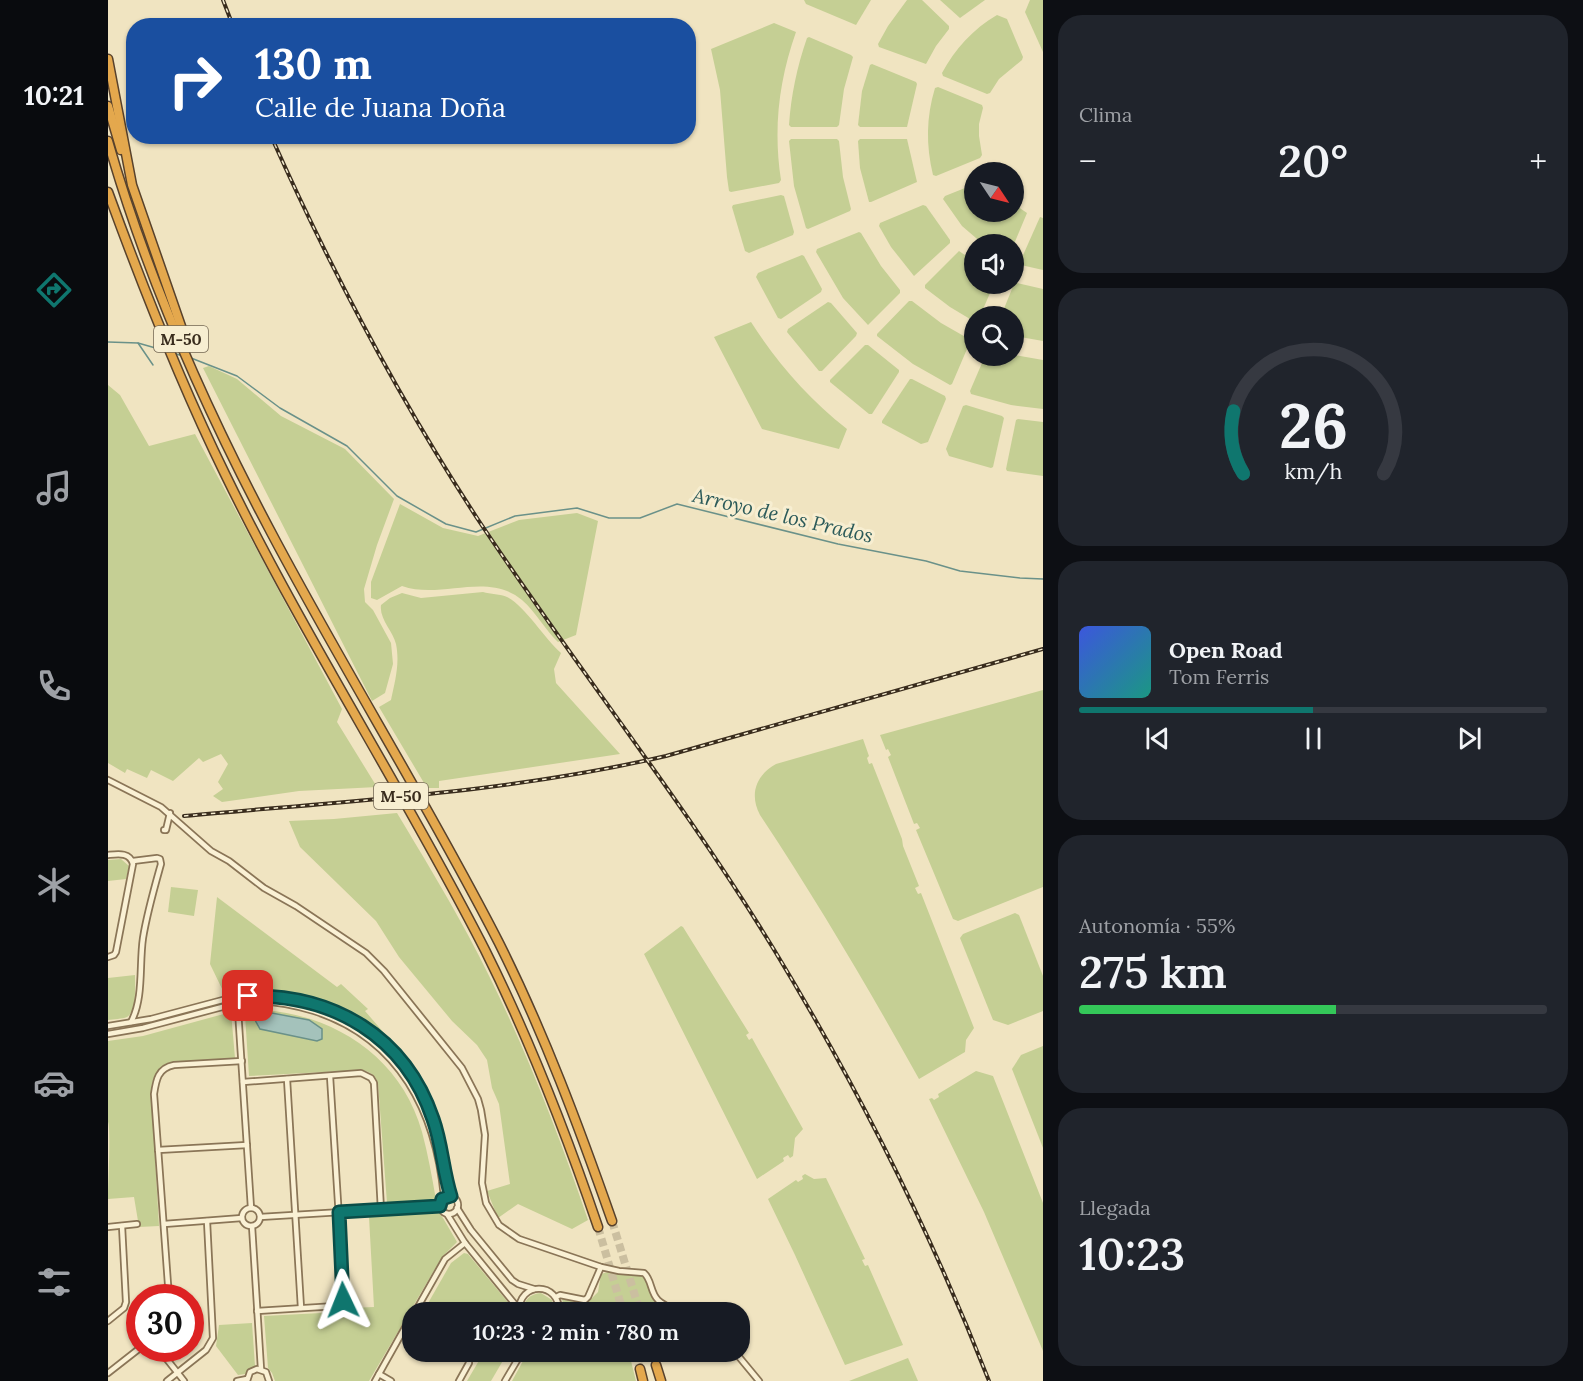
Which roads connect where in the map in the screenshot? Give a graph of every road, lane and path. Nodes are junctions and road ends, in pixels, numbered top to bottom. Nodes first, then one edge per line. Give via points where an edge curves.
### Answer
1 (108, 59) edge
2 (108, 106) edge
3 (108, 141) edge
4 (132, 185) junction
5 (108, 192) edge
6 (167, 298) junction
7 (108, 780) edge
8 (170, 813) junction
9 (164, 830) dead end
10 (108, 855) edge
11 (133, 861) junction
12 (108, 957) edge
13 (245, 996) junction
14 (230, 998) junction
15 (246, 1003) junction
16 (230, 1005) junction
17 (238, 1010) junction
18 (131, 1023) junction
19 (108, 1026) edge
20 (108, 1034) edge
21 (242, 1061) junction
22 (330, 1076) junction
23 (287, 1078) junction
24 (243, 1082) junction
25 (247, 1145) junction
26 (158, 1150) junction
27 (451, 1196) junction
28 (444, 1197) junction
29 (440, 1206) junction
30 (251, 1208) junction
31 (457, 1208) junction
32 (381, 1209) junction
33 (339, 1212) junction
34 (447, 1214) junction
35 (295, 1215) junction
36 (260, 1217) junction
37 (242, 1218) junction
38 (207, 1221) junction
39 (612, 1221) tunnel mouth
40 (137, 1224) dead end
41 (164, 1224) junction
42 (122, 1226) junction
43 (252, 1226) junction
44 (108, 1227) edge
45 (598, 1227) tunnel mouth
46 (465, 1243) junction
47 (601, 1267) junction
48 (168, 1284) edge
49 (534, 1289) junction
50 (556, 1297) junction
51 (420, 1302) edge
52 (512, 1302) edge
53 (521, 1302) edge
54 (558, 1302) edge
55 (662, 1302) edge
56 (302, 1308) junction
57 (257, 1311) junction
58 (108, 1321) edge
59 (402, 1336) edge
60 (126, 1359) edge
61 (169, 1362) edge
62 (469, 1362) edge
63 (516, 1362) edge
64 (743, 1362) edge
65 (656, 1365) tunnel mouth
66 (261, 1369) junction
67 (640, 1369) tunnel mouth
68 (108, 1373) edge
69 (177, 1373) junction
70 (379, 1374) junction
71 (247, 1380) edge
72 (167, 1381) edge
73 (184, 1381) edge
74 (237, 1381) edge
75 (269, 1381) edge
76 (375, 1381) edge
77 (391, 1381) edge
78 (459, 1381) edge
79 (506, 1381) edge
80 (643, 1381) edge
81 (661, 1381) edge
82 (759, 1381) edge

1 - 4 highway
2 - 4 highway
3 - 6 highway via 132,214
4 - 6 highway
5 - 45 highway, M-50 via 179,376 225,475 485,950 566,1133
6 - 39 highway, M-50 via 198,381 270,531 500,944 567,1098
7 - 8 street
8 - 9 street
8 - 47 street via 211,851 366,953 384,971 462,1068 478,1099 484,1135 482,1183 486,1203 499,1225 519,1239
10 - 11 street via 125,855
11 - 12 street via 116,952
11 - 18 street via 157,858 161,864 147,915 138,1004
13 - 14 street via 235,993
13 - 15 street
13 - 27 street via 280,996 317,1004 368,1029 389,1048 415,1078 426,1098
14 - 16 street
14 - 18 street
15 - 17 street
15 - 28 street via 301,1007 327,1016 364,1036 384,1053 420,1101 432,1135
16 - 17 street
16 - 20 street
17 - 21 street
18 - 19 street
21 - 24 street
21 - 26 street via 174,1065 160,1073 154,1094
22 - 23 street
22 - 32 street via 361,1073 374,1083
22 - 33 street
23 - 24 street
23 - 35 street
24 - 25 street
25 - 26 street
25 - 30 street
26 - 41 street
27 - 28 street
27 - 31 street via 457,1201
28 - 29 street
29 - 32 street
29 - 34 street
30 - 36 street
30 - 37 street
31 - 34 street
31 - 49 street via 512,1280
32 - 33 street
33 - 35 street
33 - 56 street via 343,1300 336,1306
34 - 46 street
35 - 36 street
35 - 56 street
36 - 43 street
37 - 38 street
37 - 43 street
38 - 41 street
38 - 69 street via 213,1338 206,1350
40 - 42 street
41 - 48 street
42 - 44 street
42 - 58 street via 126,1302
43 - 57 street
46 - 51 street via 445,1259
46 - 52 street
47 - 50 street via 585,1300
47 - 55 street via 644,1273
49 - 50 street via 546,1290
49 - 53 street
50 - 54 street
56 - 57 street
57 - 66 street
59 - 70 street
60 - 68 street
61 - 69 street
62 - 78 street
63 - 79 street
64 - 82 street
65 - 81 highway
66 - 71 street via 250,1372
66 - 75 street
67 - 80 highway
69 - 72 street
69 - 73 street
70 - 76 street
70 - 77 street
71 - 74 street

